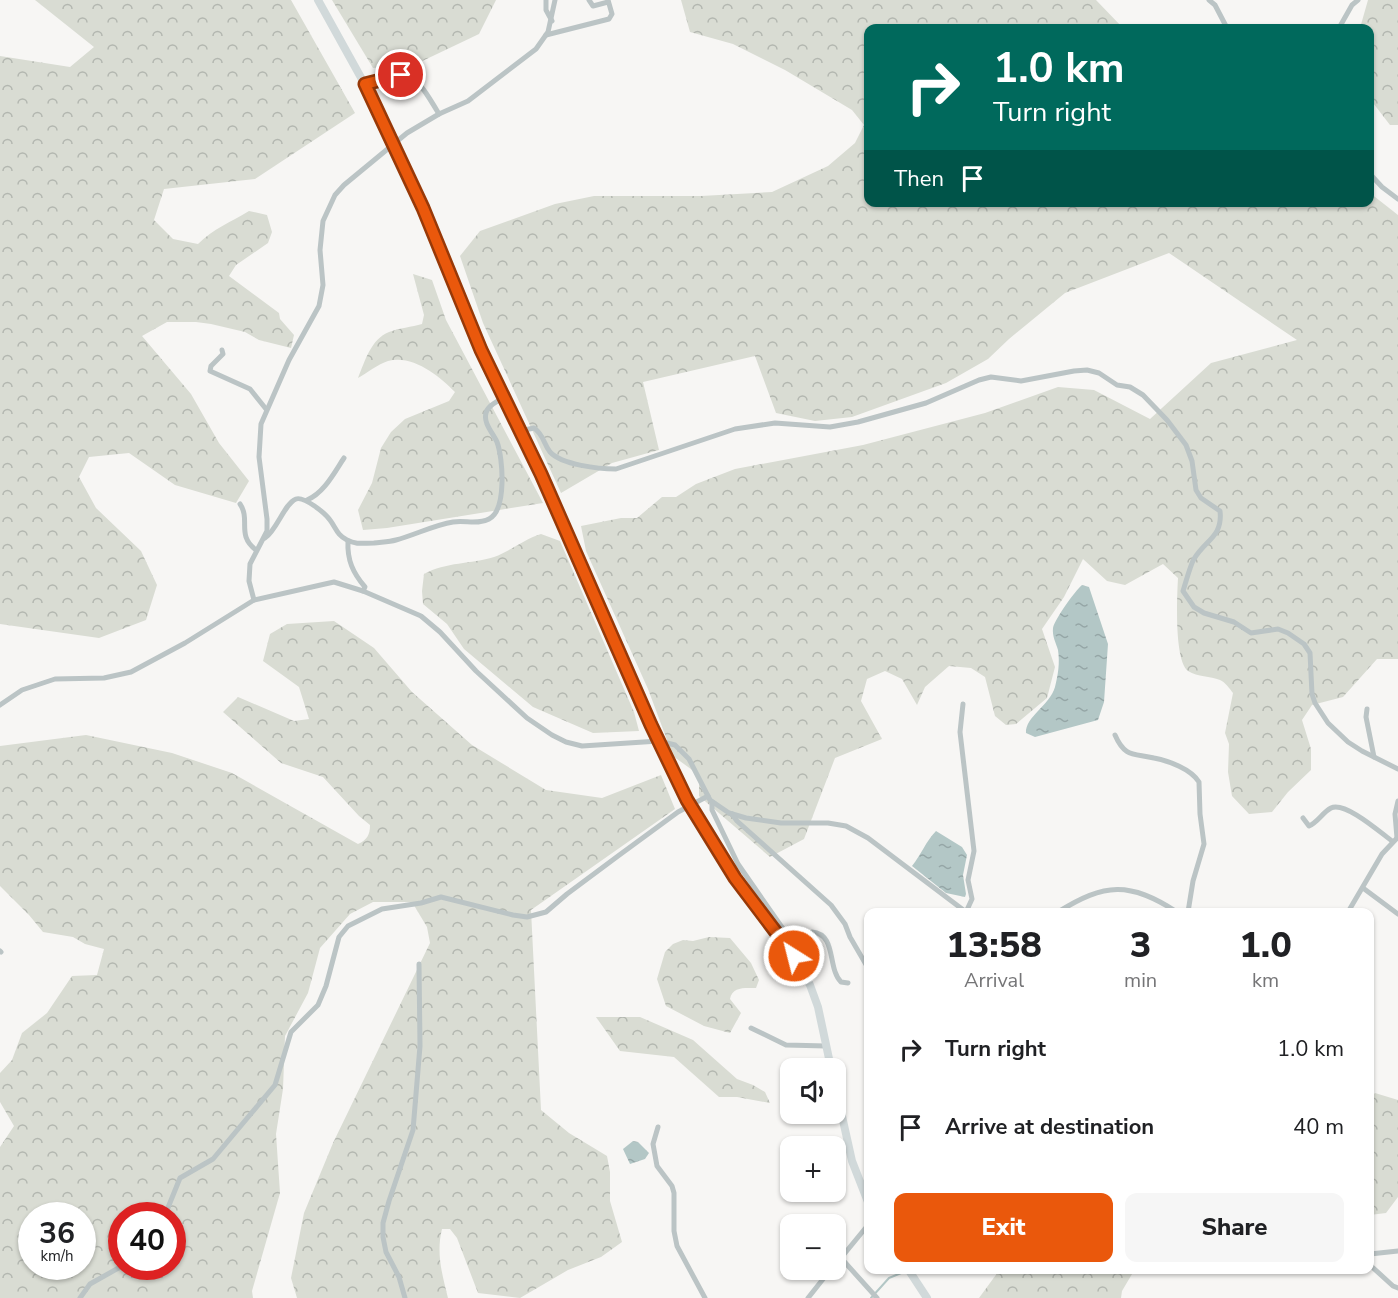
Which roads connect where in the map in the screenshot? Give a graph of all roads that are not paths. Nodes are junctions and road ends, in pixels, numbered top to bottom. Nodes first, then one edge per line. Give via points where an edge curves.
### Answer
1 (318, 0) edge
2 (546, 0) edge
3 (555, 0) edge
4 (589, 0) edge
5 (1209, 0) edge
6 (1358, 0) edge
7 (608, 1) edge
8 (552, 21) junction
9 (1225, 24) edge
10 (1341, 24) edge
11 (546, 35) junction
12 (365, 84) junction
13 (439, 114) junction
14 (1374, 178) edge
15 (1398, 199) edge
16 (222, 350) dead end
17 (503, 398) junction
18 (266, 409) junction
19 (520, 431) junction
20 (345, 458) dead end
21 (307, 500) junction
22 (240, 504) dead end
23 (263, 538) junction
24 (348, 541) junction
25 (256, 550) junction
26 (363, 591) junction
27 (254, 600) junction
28 (963, 704) dead end
29 (0, 705) edge
30 (1367, 709) dead end
31 (1115, 735) dead end
32 (659, 741) junction
33 (1374, 757) junction
34 (1398, 769) edge
35 (708, 796) junction
36 (1398, 801) edge
37 (712, 802) junction
38 (732, 814) junction
39 (1302, 818) dead end
40 (1396, 839) edge
41 (1363, 888) junction
42 (961, 908) edge
43 (968, 908) edge
44 (1065, 908) edge
45 (1169, 908) edge
46 (1189, 908) edge
47 (1350, 908) edge
48 (1398, 914) edge
49 (793, 949) junction
50 (864, 961) edge
51 (419, 964) dead end
52 (848, 983) dead end
53 (751, 1028) dead end
54 (826, 1046) junction
55 (829, 1058) edge
56 (844, 1124) edge
57 (658, 1127) dead end
58 (864, 1192) edge
59 (170, 1202) edge
60 (864, 1230) edge
61 (1398, 1251) edge
62 (846, 1252) edge
63 (1374, 1254) edge
64 (846, 1264) edge
65 (1374, 1269) edge
66 (108, 1274) edge
67 (911, 1274) edge
68 (822, 1280) edge
69 (1398, 1288) edge
70 (80, 1298) edge
71 (405, 1298) edge
72 (705, 1298) edge
73 (808, 1298) edge
74 (877, 1298) edge
75 (927, 1298) edge

1 - 12 street
2 - 8 street
3 - 8 street
4 - 7 street via 593,6
5 - 9 street
6 - 10 street
7 - 11 street via 612,14 609,19
8 - 11 street
11 - 13 street via 536,49 480,93
12 - 13 street via 401,75 414,78
12 - 17 street
13 - 18 street via 400,139 335,195 321,231 324,285 320,306
14 - 15 street
16 - 18 street via 210,371 250,389
17 - 19 street
17 - 24 street via 486,414 499,450 502,491 495,515 474,523 451,522 394,541
18 - 23 street via 259,434 267,519
19 - 32 street
19 - 33 street via 534,428 543,436 550,452 577,464 616,469 735,429 775,423 830,427 858,422 926,403 991,377 1021,381 1074,370 1099,373 1117,385 1137,391 1167,420 1186,445 1196,490 1220,511 1220,529 1192,561 1185,583 1183,591 1191,603 1204,613 1234,622 1251,633 1278,629 1304,644 1310,653 1312,694 1321,713 1348,742
20 - 21 street via 328,482
21 - 23 street via 294,500
21 - 24 street
22 - 25 street via 245,537
23 - 25 street
24 - 26 street via 351,568 365,586
25 - 27 street via 248,572
26 - 27 street via 334,582
26 - 32 street via 426,620 527,718 552,735 582,746
27 - 29 street via 131,672 104,678 55,679 22,690
28 - 43 street via 960,732 974,851 968,880 972,899
30 - 33 street
31 - 46 street via 1134,756 1153,757 1190,772 1199,782 1204,844
32 - 35 street via 681,749
32 - 49 street via 687,800 735,878
33 - 34 street
35 - 37 street
35 - 59 street via 678,812 539,915 513,915 441,897 382,909 348,926 339,937 318,1005 291,1032 275,1085 213,1159 180,1178
36 - 40 street
37 - 38 street
37 - 49 street via 731,852
38 - 42 street via 781,823 846,826 868,838
38 - 50 street via 835,910
39 - 40 street via 1309,826 1333,807 1341,807
40 - 41 street via 1382,854
41 - 47 street
41 - 48 street
44 - 45 street via 1093,893 1118,889 1140,893
49 - 52 street via 812,932 824,936 837,977
49 - 54 street via 810,985
51 - 71 street via 420,1046 413,1130 383,1223 386,1252
53 - 54 street via 786,1045
54 - 55 street
56 - 58 street
57 - 72 street via 653,1144 657,1166 674,1193 677,1246
60 - 62 street
61 - 63 street
64 - 74 street
65 - 69 street
66 - 70 street via 90,1284
67 - 75 street
68 - 73 street

